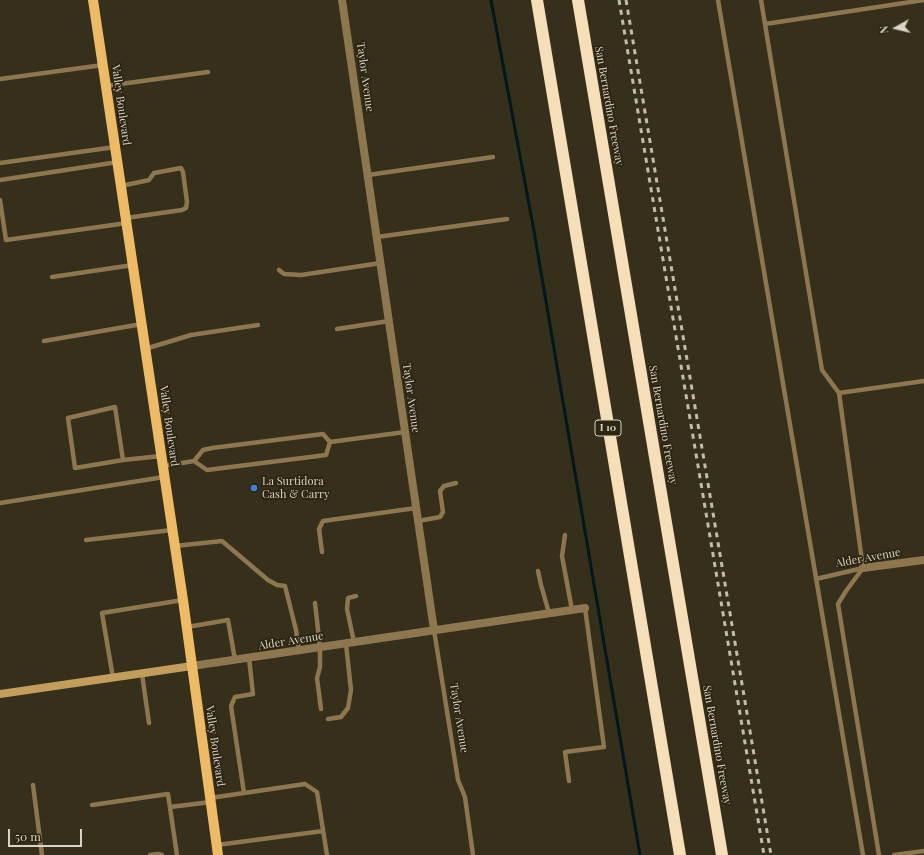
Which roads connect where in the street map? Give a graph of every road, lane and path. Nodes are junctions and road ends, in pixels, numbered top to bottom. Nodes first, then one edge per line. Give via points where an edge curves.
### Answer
1 (93, 0) edge
2 (342, 0) edge
3 (537, 0) edge
4 (578, 0) edge
5 (718, 0) edge
6 (761, 0) edge
7 (924, 0) edge
8 (765, 24) junction
9 (103, 65) junction
10 (208, 72) dead end
11 (0, 79) edge
12 (106, 86) junction
13 (115, 147) junction
14 (493, 157) dead end
15 (118, 162) junction
16 (0, 163) edge
17 (368, 175) junction
18 (0, 180) edge
19 (121, 186) junction
20 (0, 200) edge
21 (507, 219) dead end
22 (126, 221) junction
23 (377, 237) junction
24 (6, 240) junction
25 (0, 241) edge
26 (380, 263) junction
27 (133, 265) junction
28 (279, 270) dead end
29 (52, 276) dead end
30 (389, 321) junction
31 (142, 324) junction
32 (258, 325) dead end
33 (337, 329) dead end
34 (44, 341) dead end
35 (145, 349) junction
36 (924, 381) edge
37 (839, 393) junction
38 (405, 432) junction
39 (330, 442) junction
40 (123, 460) junction
41 (162, 461) junction
42 (194, 461) junction
43 (164, 477) junction
44 (456, 483) dead end
45 (0, 503) edge
46 (416, 508) junction
47 (418, 521) junction
48 (172, 530) junction
49 (565, 535) dead end
50 (86, 540) dead end
51 (175, 546) junction
52 (322, 552) dead end
53 (924, 560) edge
54 (863, 568) junction
55 (538, 571) dead end
56 (816, 579) junction
57 (356, 596) dead end
58 (183, 600) junction
59 (315, 603) dead end
60 (585, 608) joint
61 (572, 610) junction
62 (549, 613) junction
63 (186, 627) junction
64 (434, 630) junction
65 (350, 643) junction
66 (320, 647) junction
67 (299, 650) junction
68 (249, 658) junction
69 (235, 660) junction
70 (192, 666) junction
71 (142, 674) junction
72 (112, 678) junction
73 (0, 694) edge
74 (321, 709) dead end
75 (328, 719) dead end
76 (149, 723) dead end
77 (569, 781) dead end
78 (33, 785) dead end
79 (244, 793) junction
80 (210, 800) junction
81 (92, 805) dead end
82 (170, 807) junction
83 (323, 831) junction
84 (217, 845) junction
85 (924, 851) edge
86 (42, 855) edge
87 (150, 855) edge
88 (162, 855) edge
89 (176, 855) edge
90 (218, 855) edge
91 (327, 855) edge
92 (473, 855) edge
93 (680, 855) edge
94 (722, 855) edge
95 (863, 855) edge
96 (880, 855) edge
97 (894, 855) edge

1 - 9 main road, Valley Boulevard
2 - 17 street, Taylor Avenue
3 - 93 highway, I 10
4 - 94 highway, San Bernardino Freeway
5 - 56 lane
6 - 8 lane
7 - 8 lane
8 - 37 lane via 822,370
9 - 11 lane
9 - 12 main road, Valley Boulevard
10 - 12 lane
12 - 13 main road, Valley Boulevard
13 - 15 main road, Valley Boulevard
13 - 16 lane
14 - 17 lane
15 - 18 lane
15 - 19 main road, Valley Boulevard
17 - 23 street, Taylor Avenue
19 - 22 main road, Valley Boulevard
19 - 22 lane via 149,180 154,173 181,168 183,172 186,208
20 - 24 lane
21 - 23 lane
22 - 24 lane
22 - 27 main road, Valley Boulevard
23 - 26 street, Taylor Avenue
24 - 25 lane
26 - 28 lane via 301,275 284,274
26 - 30 street, Taylor Avenue
27 - 29 lane
27 - 31 main road, Valley Boulevard
30 - 33 lane
30 - 38 street, Taylor Avenue
31 - 34 lane
31 - 35 main road, Valley Boulevard
32 - 35 lane via 191,335
35 - 41 main road, Valley Boulevard
36 - 37 lane
37 - 54 lane
38 - 39 lane
38 - 46 street, Taylor Avenue
39 - 42 lane via 322,434 212,448 203,450
39 - 42 lane via 326,455 207,470
40 - 40 lane via 115,407 68,418 75,468
40 - 41 lane
41 - 42 lane
41 - 43 main road, Valley Boulevard
43 - 45 lane
43 - 48 main road, Valley Boulevard
44 - 47 lane via 444,486 440,491 443,512 440,517
46 - 47 street, Taylor Avenue
46 - 52 lane via 323,521 319,529
47 - 64 street, Taylor Avenue
48 - 50 lane
48 - 51 main road, Valley Boulevard
49 - 61 lane via 562,556
51 - 58 main road, Valley Boulevard
51 - 67 lane via 222,541 268,580 285,586
53 - 54 street, Alder Avenue
54 - 56 lane, Alder Avenue
54 - 96 lane via 838,604
55 - 62 lane
56 - 95 lane
57 - 65 lane via 348,598
58 - 63 main road, Valley Boulevard
58 - 72 lane via 102,613
59 - 66 lane
60 - 61 street, Alder Avenue
60 - 77 lane via 604,747 565,752
61 - 62 street, Alder Avenue
62 - 64 street, Alder Avenue
63 - 69 lane via 228,620
63 - 70 main road, Valley Boulevard
64 - 65 street, Alder Avenue
64 - 92 lane, Taylor Avenue via 458,780 465,797
65 - 66 street, Alder Avenue
65 - 75 lane via 351,690 348,708 342,717
66 - 67 street, Alder Avenue
66 - 74 lane via 317,678
67 - 68 street, Alder Avenue
68 - 69 street, Alder Avenue
68 - 79 lane via 253,694 235,697 231,706
69 - 70 street, Alder Avenue
70 - 71 main road, Alder Avenue
70 - 80 main road, Valley Boulevard
71 - 72 main road, Alder Avenue
71 - 76 lane
72 - 73 main road, Alder Avenue
78 - 86 lane
79 - 80 lane
79 - 83 lane via 305,784 317,792
80 - 82 lane
80 - 84 main road, Valley Boulevard
81 - 82 lane via 168,794
82 - 89 lane
83 - 84 lane
83 - 91 lane
84 - 90 main road, Valley Boulevard
85 - 97 lane
87 - 88 lane

